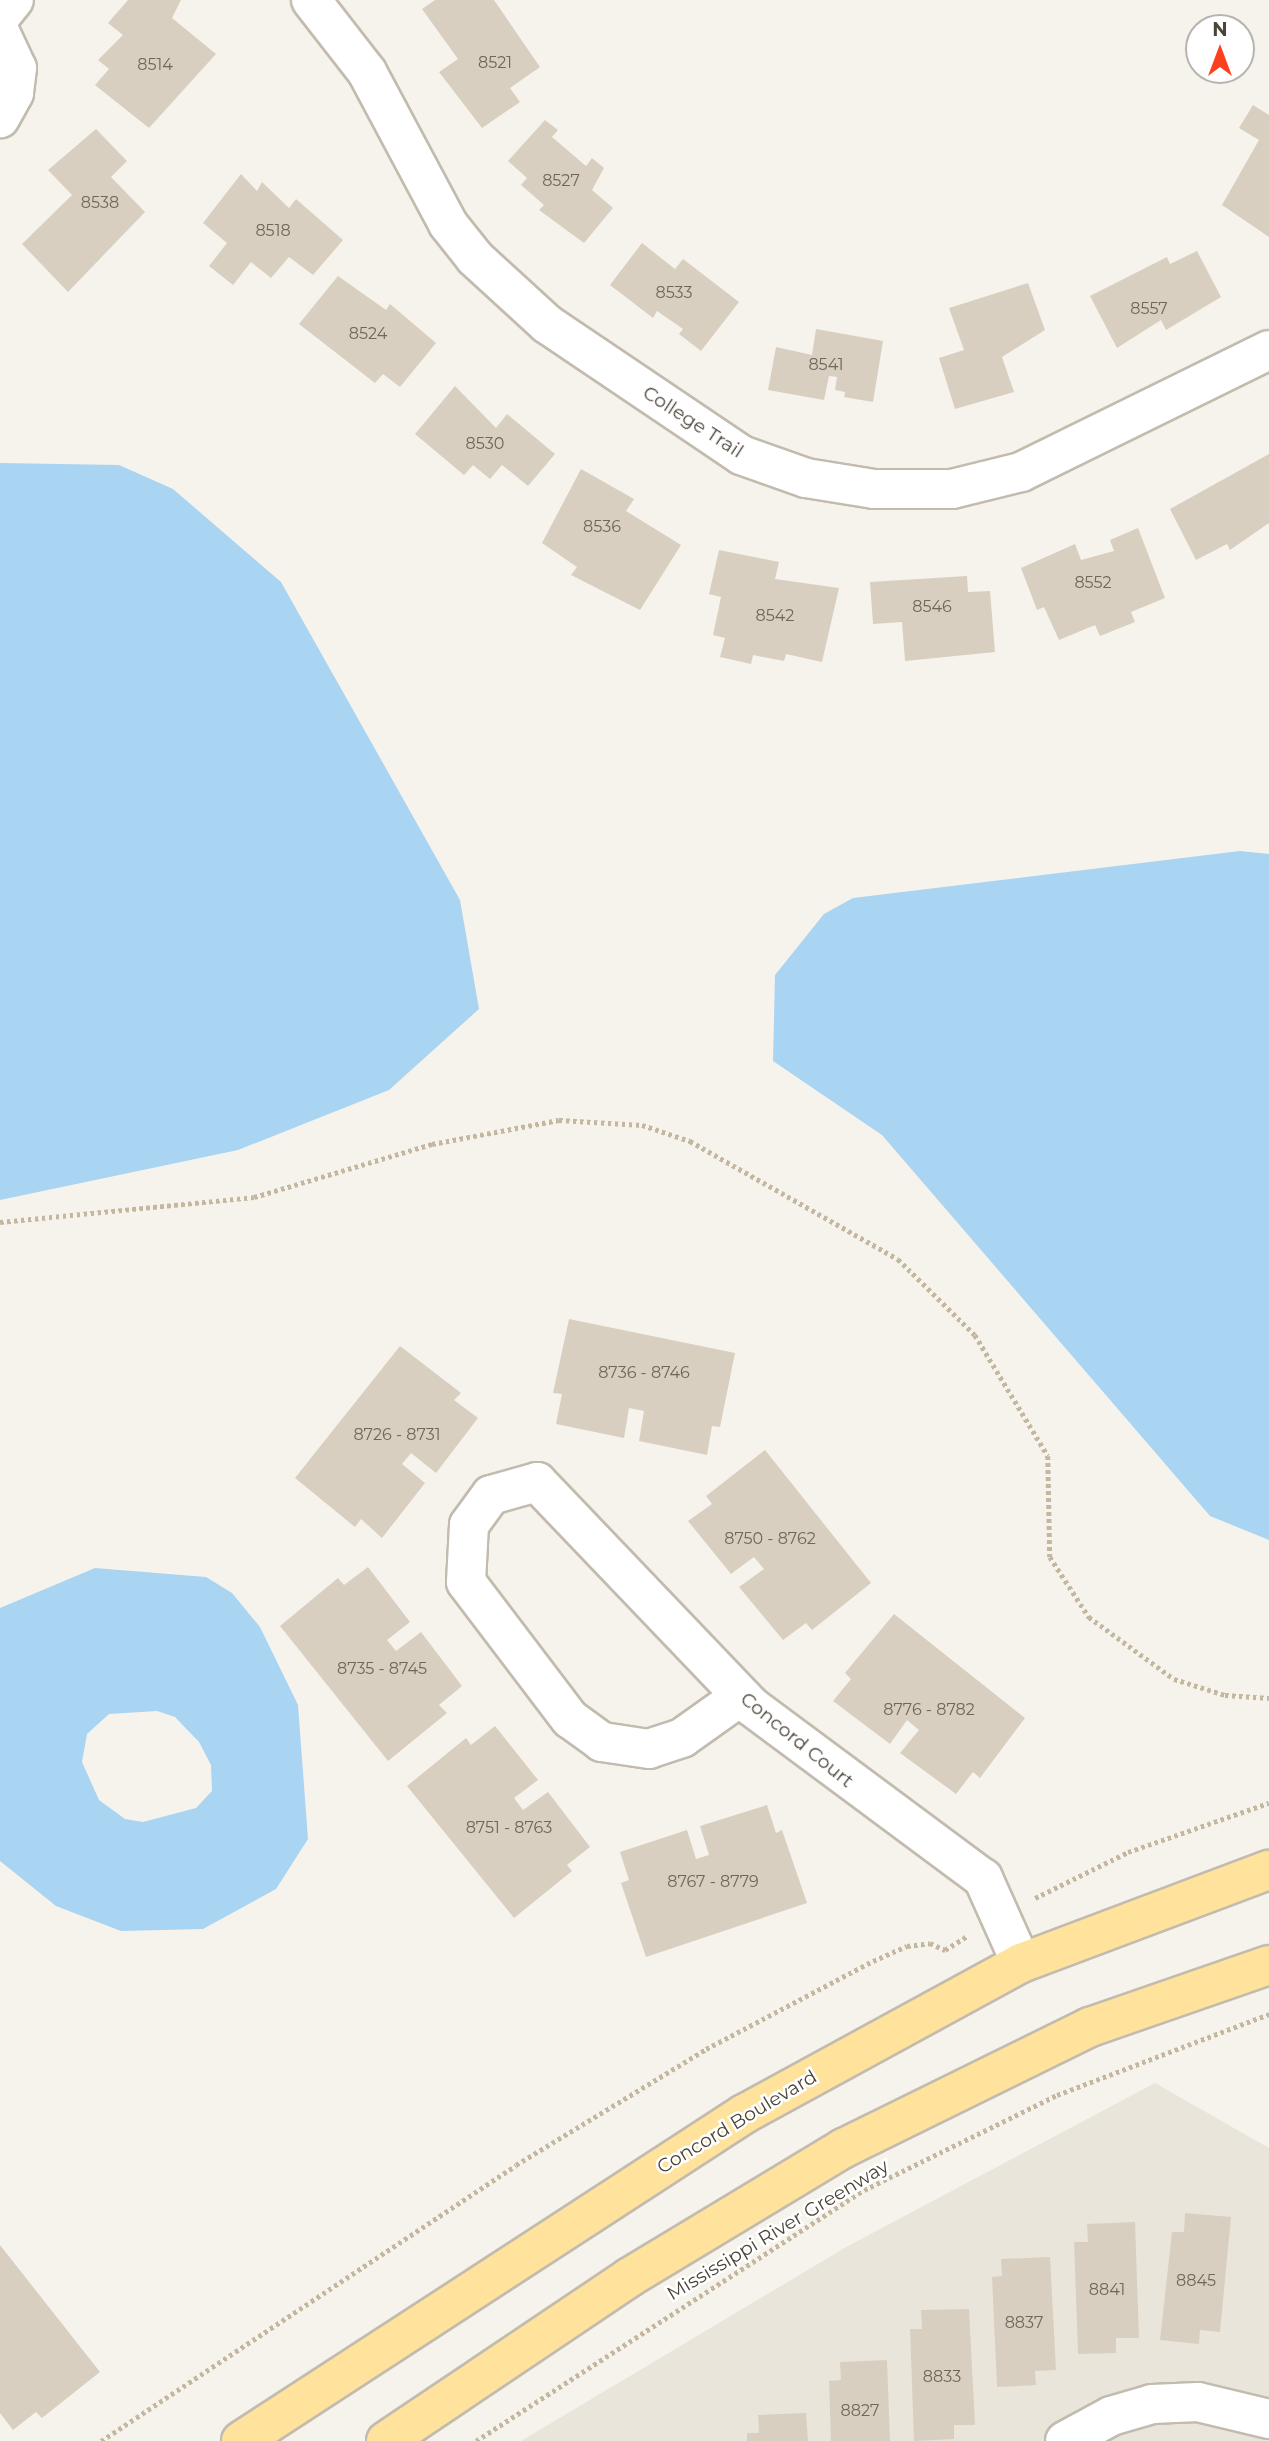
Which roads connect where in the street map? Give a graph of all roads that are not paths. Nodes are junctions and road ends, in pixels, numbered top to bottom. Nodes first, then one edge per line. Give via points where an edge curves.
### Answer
1 (15, 0) edge
2 (311, 0) edge
3 (0, 17) edge
4 (0, 32) edge
5 (0, 118) edge
6 (1269, 350) edge
7 (741, 1696) junction
8 (1269, 1870) edge
9 (1021, 1963) junction
10 (1269, 1965) edge
11 (1269, 2419) edge
12 (240, 2441) edge
13 (386, 2441) edge
14 (1065, 2441) edge

1 - 3 street
2 - 6 street, College Trail via 366,72 448,224 475,258 547,324 741,455 806,478 874,489 952,489 1021,472
4 - 5 street via 17,68 14,93
7 - 7 street, Concord Court via 537,1482 491,1495 469,1525 466,1582 570,1719 602,1742 649,1749 682,1738
7 - 9 street, Concord Court via 867,1797 984,1878
8 - 9 main road, Concord Boulevard
9 - 12 main road, Concord Boulevard via 744,2114
10 - 13 main road via 1090,2026 844,2148 630,2277
11 - 14 street via 1198,2402 1152,2404 1111,2416

